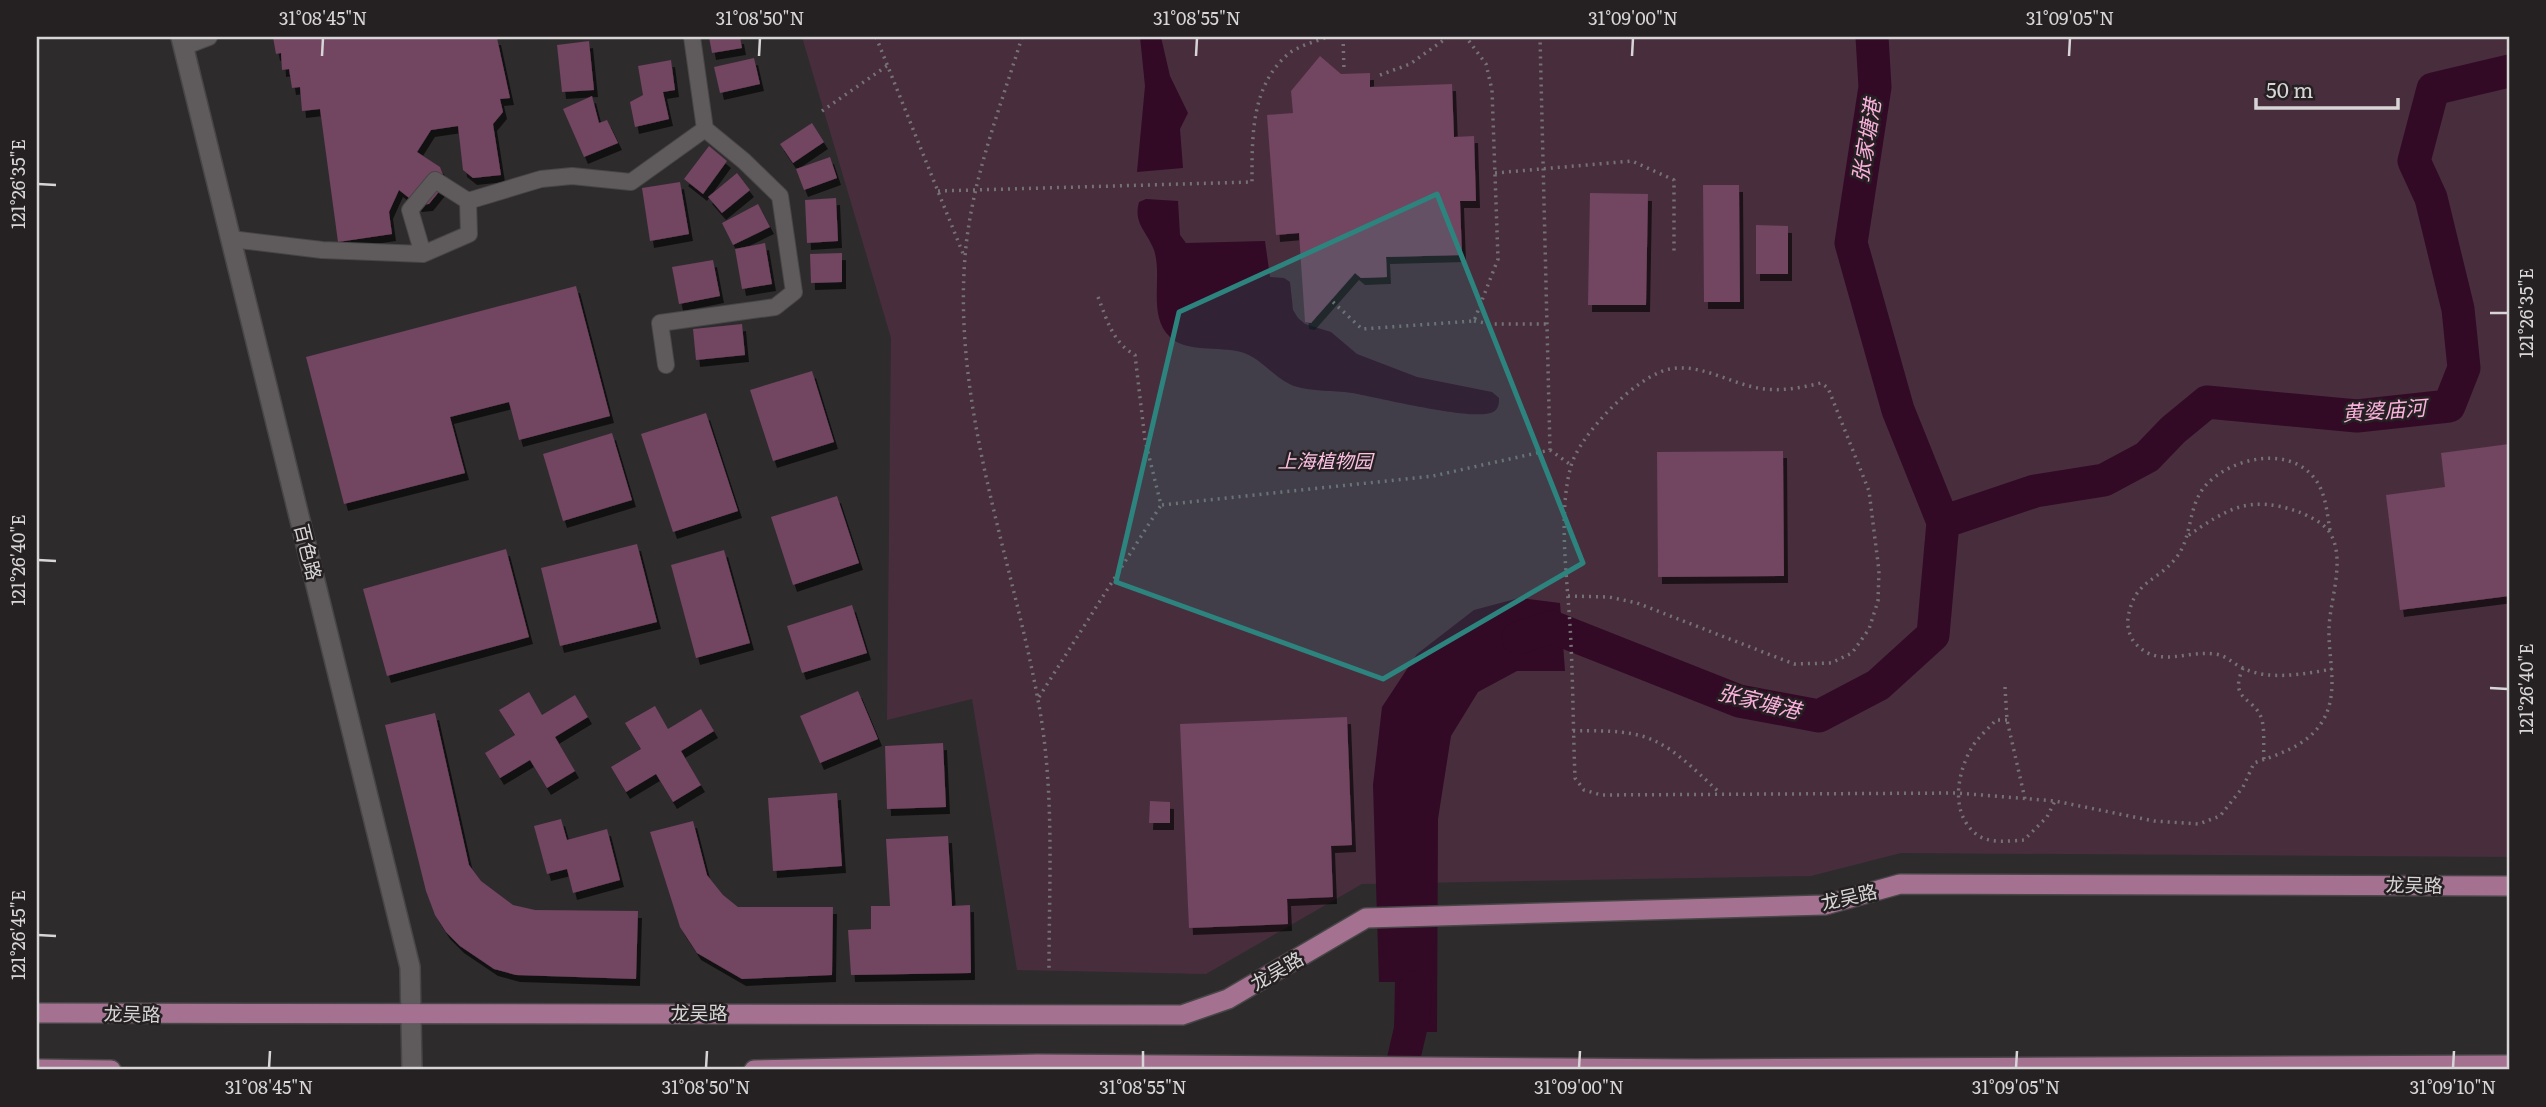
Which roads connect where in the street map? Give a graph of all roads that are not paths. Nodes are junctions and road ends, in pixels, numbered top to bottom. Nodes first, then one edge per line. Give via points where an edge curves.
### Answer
1 (209, 37) edge
2 (692, 37) edge
3 (182, 42) edge
4 (705, 129) junction
5 (468, 201) junction
6 (231, 239) junction
7 (424, 254) junction
8 (666, 365) dead end
9 (2509, 886) edge
10 (37, 1013) edge
11 (413, 1013) junction
12 (2509, 1065) edge
13 (1037, 1067) edge
14 (37, 1069) edge
15 (1697, 1069) edge
16 (111, 1070) edge
17 (412, 1070) edge
18 (754, 1070) edge

1 - 3 street
2 - 4 street
3 - 6 street, 百色路
4 - 5 street via 631,182 572,176 541,179
4 - 8 street via 780,196 794,292 775,307 660,323
5 - 7 street via 468,234
5 - 7 street via 436,180 410,210
6 - 7 street via 322,250
6 - 11 street, 百色路 via 410,967
9 - 11 main road, 龙吴路 via 1900,884 1825,905 1366,918 1228,999 1181,1015
10 - 11 main road, 龙吴路
11 - 17 street, 百色路
12 - 15 main road
13 - 15 main road
13 - 18 main road
14 - 16 main road

